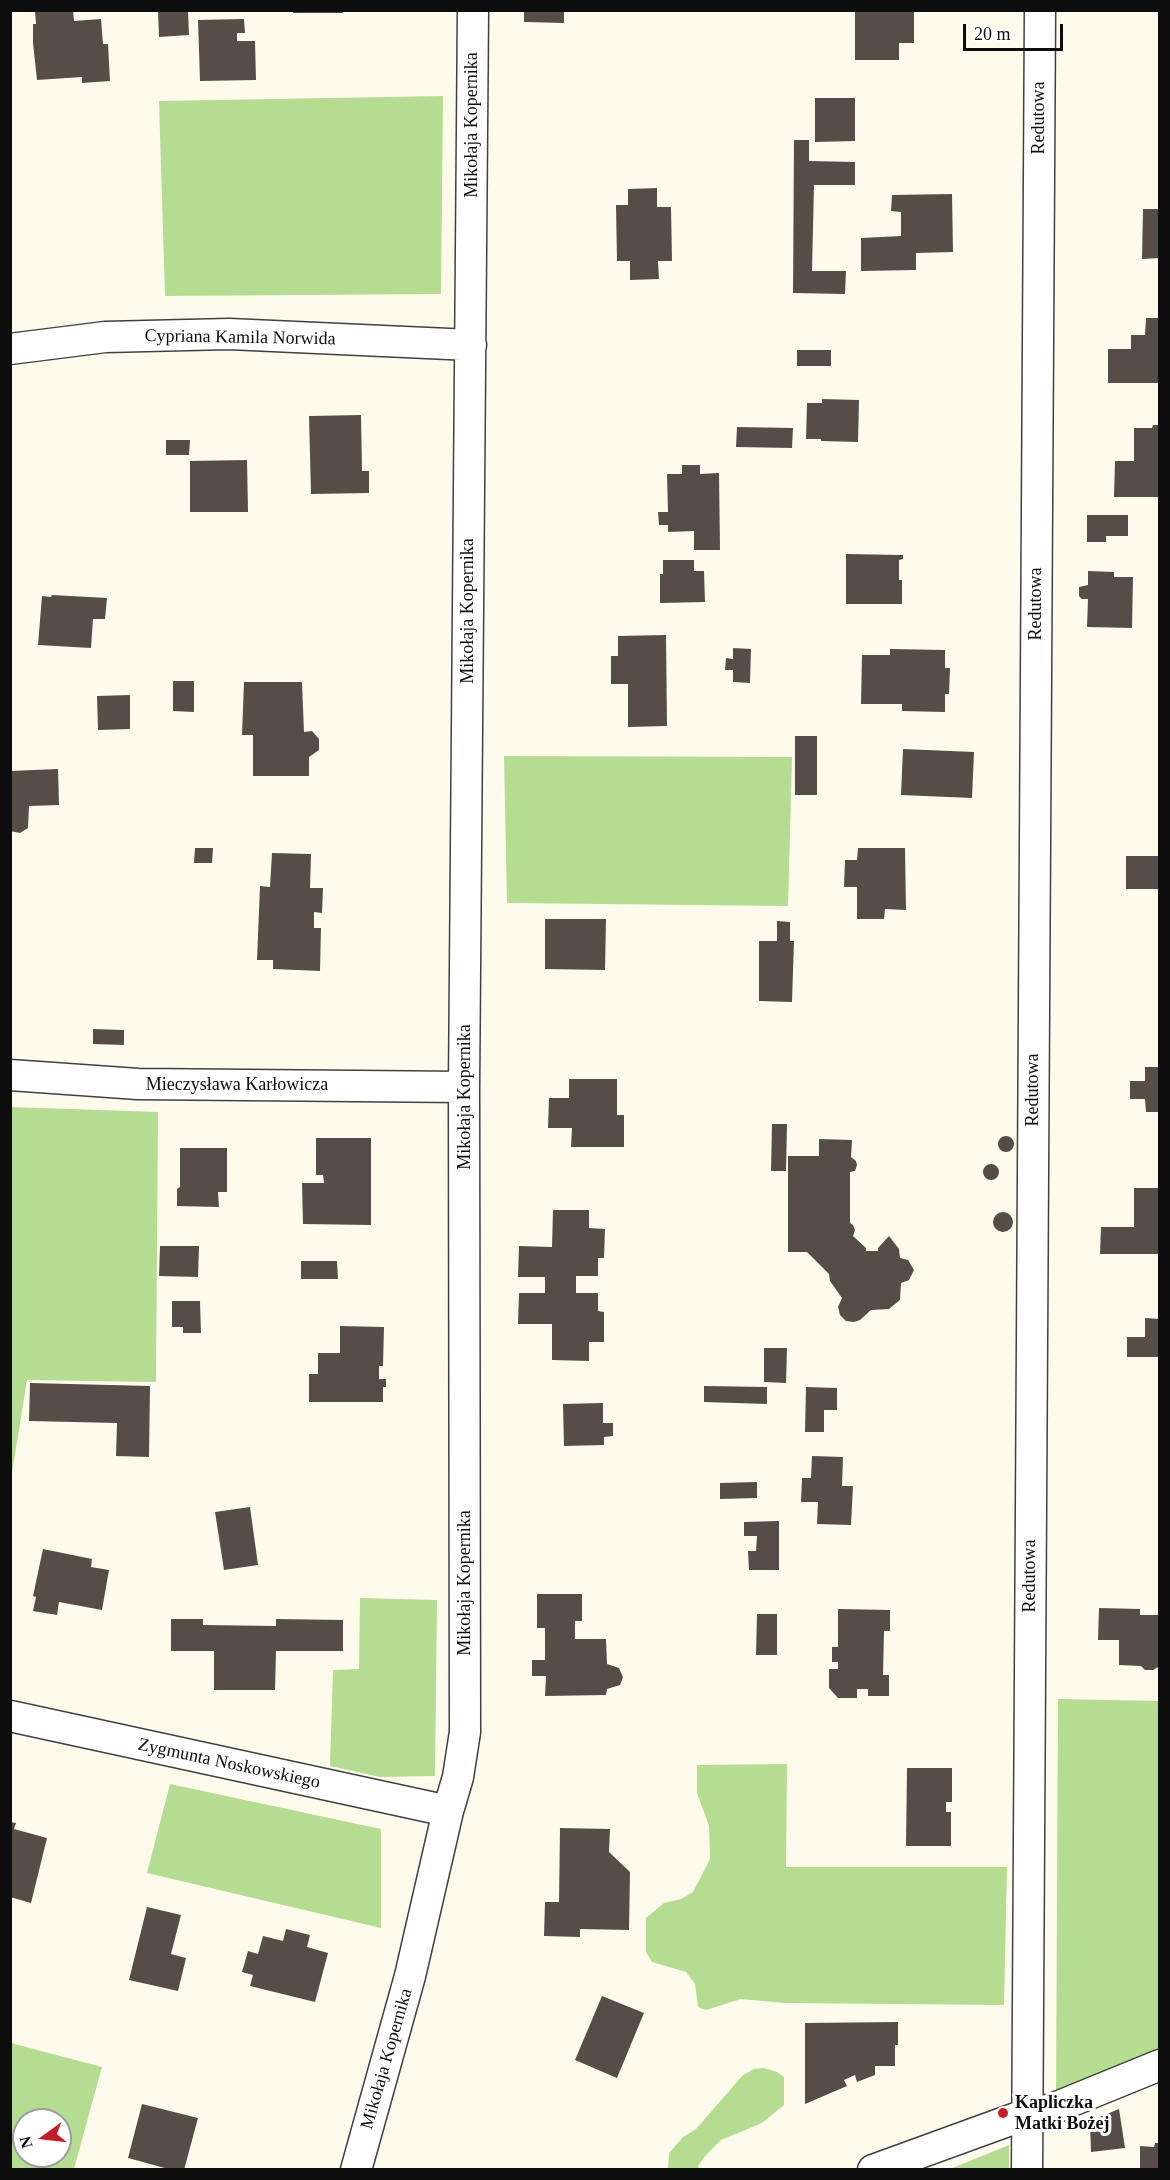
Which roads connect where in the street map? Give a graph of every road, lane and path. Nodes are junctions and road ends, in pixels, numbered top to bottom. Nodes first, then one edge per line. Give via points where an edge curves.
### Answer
1 (473, 10) edge
2 (1040, 10) edge
3 (471, 345) junction
4 (10, 349) edge
5 (10, 1074) edge
6 (465, 1087) junction
7 (10, 1716) edge
8 (448, 1811) junction
9 (1160, 2065) edge
10 (1027, 2114) junction
11 (356, 2169) edge
12 (873, 2169) edge
13 (1027, 2169) edge

1 - 3 street, Mikołaja Kopernika
2 - 10 street, Redutowa
3 - 4 street, Cypriana Kamila Norwida via 229,334 105,337
3 - 6 street, Mikołaja Kopernika
5 - 6 street, Mieczysława Karłowicza via 138,1084
6 - 8 street, Mikołaja Kopernika via 465,1732
7 - 8 street, Zygmunta Noskowskiego
8 - 11 street, Mikołaja Kopernika via 410,1976
9 - 10 street via 1052,2109
10 - 12 street
10 - 13 street, Redutowa

